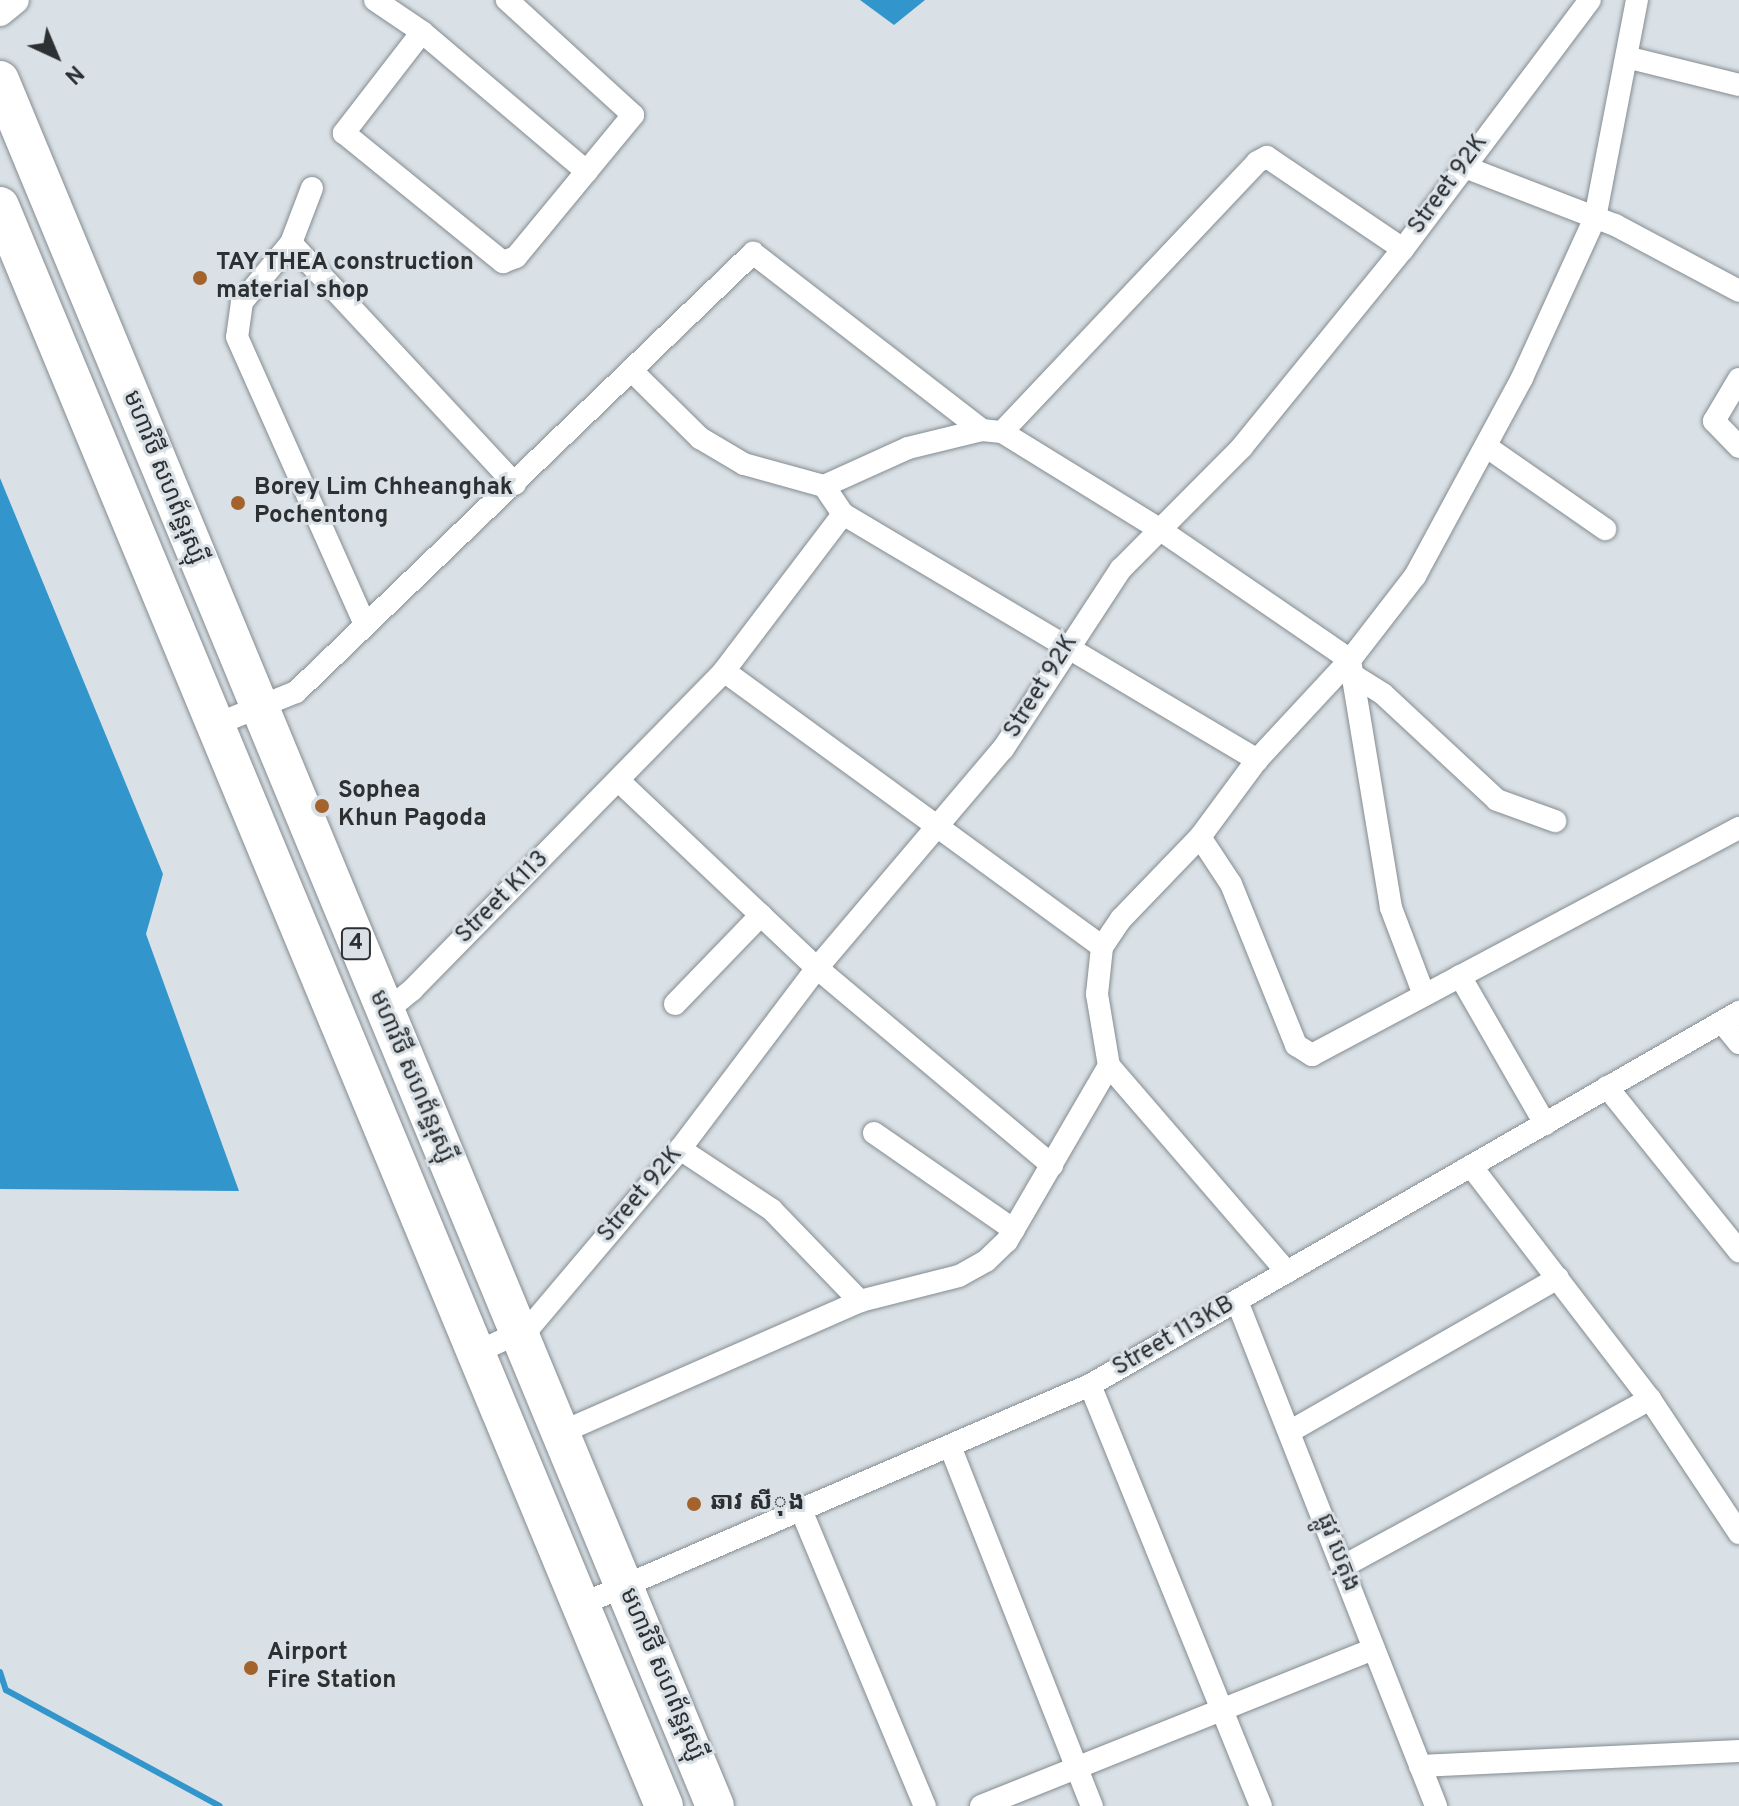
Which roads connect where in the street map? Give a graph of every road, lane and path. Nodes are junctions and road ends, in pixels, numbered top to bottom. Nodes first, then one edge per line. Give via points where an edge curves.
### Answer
1 (15, 0) edge
2 (375, 0) edge
3 (507, 0) edge
4 (1590, 0) edge
5 (1637, 0) edge
6 (0, 12) edge
7 (422, 32) junction
8 (1630, 58) junction
9 (0, 80) edge
10 (1739, 85) edge
11 (1462, 166) junction
12 (587, 172) junction
13 (312, 188) dead end
14 (0, 206) edge
15 (1595, 218) junction
16 (291, 243) junction
17 (1403, 249) junction
18 (1739, 291) edge
19 (631, 370) junction
20 (1739, 379) edge
21 (992, 431) junction
22 (1487, 447) junction
23 (1739, 447) edge
24 (515, 484) junction
25 (824, 486) junction
26 (843, 514) junction
27 (1159, 529) junction
28 (1605, 529) dead end
29 (365, 625) junction
30 (1064, 650) junction
31 (1353, 669) junction
32 (724, 671) junction
33 (258, 707) junction
34 (215, 725) junction
35 (1257, 760) junction
36 (619, 781) junction
37 (1555, 821) dead end
38 (1739, 828) edge
39 (939, 830) junction
40 (1200, 837) junction
41 (761, 915) junction
42 (1102, 947) junction
43 (817, 968) junction
44 (1460, 976) junction
45 (1424, 995) junction
46 (675, 1004) dead end
47 (385, 1012) junction
48 (1730, 1017) edge
49 (1739, 1043) edge
50 (1109, 1066) junction
51 (1607, 1087) junction
52 (1545, 1124) junction
53 (874, 1133) dead end
54 (680, 1149) junction
55 (1052, 1165) junction
56 (1471, 1166) junction
57 (1014, 1230) junction
58 (1739, 1251) edge
59 (1287, 1272) junction
60 (1558, 1278) junction
61 (860, 1301) junction
62 (1237, 1301) junction
63 (518, 1333) junction
64 (475, 1353) junction
65 (1090, 1385) junction
66 (1650, 1399) junction
67 (1289, 1432) junction
68 (560, 1433) junction
69 (950, 1446) junction
70 (801, 1510) junction
71 (1739, 1533) edge
72 (1342, 1567) junction
73 (623, 1585) junction
74 (580, 1605) junction
75 (1374, 1649) junction
76 (1220, 1710) junction
77 (1739, 1751) edge
78 (1420, 1766) junction
79 (1076, 1768) junction
80 (664, 1806) edge
81 (715, 1806) edge
82 (925, 1806) edge
83 (981, 1806) edge
84 (1092, 1806) edge
85 (1261, 1806) edge
86 (1436, 1806) edge

1 - 6 street
2 - 7 street
3 - 12 street via 633,115
4 - 11 street, Street 92K
5 - 8 street
7 - 12 street
7 - 12 street via 350,123 344,133 350,140 503,262 516,257
8 - 10 street
8 - 15 street
9 - 33 highway, មហាវិថី សហព័ន្ធរុស្ស៊ី / 4
11 - 15 street
11 - 17 street, Street 92K
13 - 16 street
14 - 34 highway, មហាវិថី សហព័ន្ធរុស្ស៊ី / 4
15 - 18 street via 1687,259
15 - 22 street
16 - 24 street
16 - 29 street via 242,302 237,337
17 - 21 street via 1267,157
17 - 27 street, Street 92K via 1242,447
19 - 21 street via 753,253
19 - 24 street
19 - 25 street via 700,438 733,458
20 - 23 street via 1714,421
21 - 25 street via 908,448
21 - 27 street
22 - 28 street
22 - 31 street via 1415,576
24 - 29 street
25 - 26 street
26 - 30 street
26 - 32 street, Street K113
27 - 30 street, Street 92K via 1121,569
27 - 31 street
29 - 33 street via 296,692
30 - 35 street
30 - 39 street, Street 92K via 1003,749
31 - 35 street
31 - 37 street via 1497,800
31 - 45 street via 1365,771 1391,908
32 - 36 street, Street K113
32 - 39 street
33 - 34 street
33 - 47 highway, មហាវិថី សហព័ន្ធរុស្ស៊ី / 4
34 - 64 highway, មហាវិថី សហព័ន្ធរុស្ស៊ី / 4
35 - 40 street
36 - 41 street
36 - 47 street, Street K113
38 - 44 street
39 - 42 street
39 - 43 street, Street 92K
40 - 42 street via 1121,919
40 - 45 street via 1231,884 1296,1045 1306,1054
41 - 43 street
41 - 46 street
42 - 50 street via 1097,994
43 - 54 street, Street 92K
43 - 55 street
44 - 45 street
44 - 52 street
47 - 63 highway, មហាវិថី សហព័ន្ធរុស្ស៊ី / 4
48 - 49 street
48 - 51 street, Street 113KB
50 - 55 street
50 - 59 street
51 - 52 street, Street 113KB
51 - 58 street
52 - 56 street, Street 113KB
53 - 57 street
54 - 61 street via 772,1210
54 - 63 street, Street 92K via 529,1328
55 - 57 street
56 - 59 street, Street 113KB
56 - 60 street
57 - 61 street via 986,1261 959,1276
59 - 62 street, Street 113KB
60 - 66 street
60 - 67 street
61 - 68 street
62 - 65 street, Street 113KB
62 - 67 street, ផ្លូវ បេតុង
63 - 64 street, Street 92K
63 - 68 highway, មហាវិថី សហព័ន្ធរុស្ស៊ី / 4
64 - 74 highway, មហាវិថី សហព័ន្ធរុស្ស៊ី / 4
65 - 69 street, Street 113KB
65 - 76 street
66 - 71 street via 1737,1522
66 - 72 street
67 - 72 street, ផ្លូវ បេតុង
68 - 73 highway, មហាវិថី សហព័ន្ធរុស្ស៊ី / 4
69 - 70 street, Street 113KB
69 - 79 street
70 - 73 street, Street 113KB
70 - 82 street
72 - 75 street, ផ្លូវ បេតុង
73 - 74 street, Street 113KB
73 - 81 highway, មហាវិថី សហព័ន្ធរុស្ស៊ី / 4
74 - 80 highway, មហាវិថី សហព័ន្ធរុស្ស៊ី / 4
75 - 76 street
75 - 78 street, ផ្លូវ បេតុង
76 - 79 street
76 - 85 street
77 - 78 street
78 - 86 street, ផ្លូវ បេតុង
79 - 83 street
79 - 84 street

